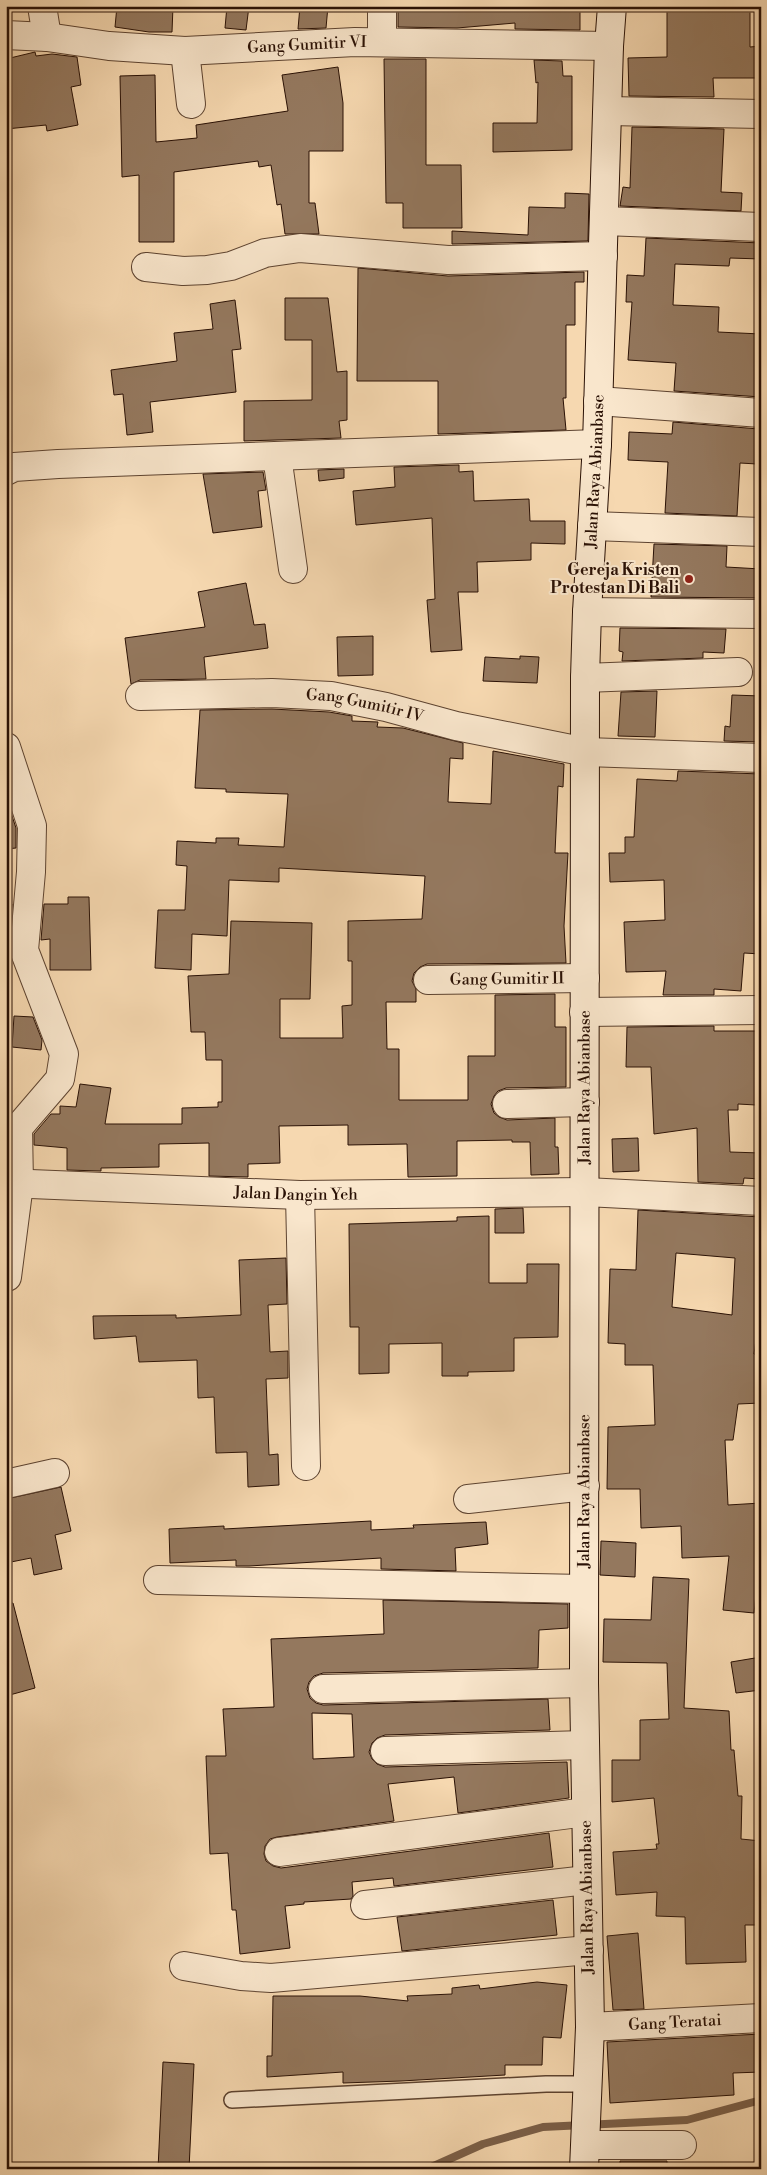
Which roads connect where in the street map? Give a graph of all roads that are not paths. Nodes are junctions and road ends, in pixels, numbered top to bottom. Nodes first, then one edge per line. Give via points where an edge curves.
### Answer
1 (42, 6) edge
2 (382, 6) edge
3 (612, 6) edge
4 (6, 36) edge
5 (47, 37) junction
6 (382, 42) junction
7 (609, 46) junction
8 (185, 51) junction
9 (191, 104) dead end
10 (608, 111) junction
11 (761, 114) edge
12 (604, 220) junction
13 (761, 227) edge
14 (603, 256) junction
15 (146, 266) dead end
16 (598, 401) junction
17 (761, 412) edge
18 (597, 444) junction
19 (277, 456) junction
20 (6, 471) edge
21 (592, 526) junction
22 (761, 532) edge
23 (293, 569) dead end
24 (587, 612) junction
25 (761, 614) edge
26 (738, 672) dead end
27 (585, 678) junction
28 (140, 696) dead end
29 (6, 747) edge
30 (586, 752) junction
31 (761, 758) edge
32 (585, 978) junction
33 (428, 980) dead end
34 (761, 1010) edge
35 (584, 1012) junction
36 (585, 1102) junction
37 (507, 1104) dead end
38 (13, 1184) edge
39 (586, 1192) junction
40 (300, 1195) junction
41 (761, 1201) edge
42 (7, 1277) edge
43 (306, 1466) dead end
44 (55, 1472) dead end
45 (6, 1484) edge
46 (585, 1486) junction
47 (468, 1499) dead end
48 (158, 1580) dead end
49 (584, 1589) junction
50 (584, 1683) junction
51 (324, 1689) dead end
52 (584, 1745) junction
53 (385, 1751) dead end
54 (586, 1812) junction
55 (279, 1852) dead end
56 (587, 1880) junction
57 (365, 1905) dead end
58 (589, 1950) junction
59 (184, 1966) dead end
60 (761, 2018) edge
61 (590, 2027) junction
62 (588, 2093) junction
63 (232, 2100) dead end
64 (682, 2145) dead end
65 (586, 2151) edge

1 - 5 street
2 - 6 street
3 - 7 street, Jalan Raya Abianbase
4 - 5 street, Gang Gumitir VI
5 - 8 street, Gang Gumitir VI via 109,46
6 - 7 street, Gang Gumitir VI
6 - 8 street, Gang Gumitir VI
7 - 10 street, Jalan Raya Abianbase
8 - 9 street
10 - 11 street
10 - 12 street, Jalan Raya Abianbase
12 - 13 street
12 - 14 street, Jalan Raya Abianbase
14 - 15 street via 448,260 300,248 265,253 231,266 208,270 183,271
14 - 16 street, Jalan Raya Abianbase
16 - 17 street
16 - 18 street, Jalan Raya Abianbase
18 - 19 street
18 - 21 street, Jalan Raya Abianbase
19 - 20 street via 58,464 14,467
19 - 23 street
21 - 22 street
21 - 24 street, Jalan Raya Abianbase
24 - 25 street
24 - 27 street, Jalan Raya Abianbase
26 - 27 street
27 - 30 street, Jalan Raya Abianbase
28 - 30 street, Gang Gumitir IV via 272,693 331,696
29 - 38 street via 32,826 24,950 64,1054 60,1079 18,1128
30 - 31 street, Gang Gumitir IV
30 - 32 street, Jalan Raya Abianbase
32 - 33 street, Gang Gumitir II
32 - 35 street, Jalan Raya Abianbase
34 - 35 street
35 - 36 street, Jalan Raya Abianbase
36 - 37 street
36 - 39 street, Jalan Raya Abianbase
38 - 40 street, Jalan Dangin Yeh
38 - 42 street
39 - 40 street, Jalan Dangin Yeh
39 - 41 street, Jalan Dangin Yeh
39 - 46 street, Jalan Raya Abianbase
40 - 43 street
44 - 45 street
46 - 47 street
46 - 49 street, Jalan Raya Abianbase
48 - 49 street
49 - 50 street, Jalan Raya Abianbase
50 - 51 street
50 - 52 street, Jalan Raya Abianbase
52 - 53 street
52 - 54 street, Jalan Raya Abianbase
54 - 55 street
54 - 56 street, Jalan Raya Abianbase
56 - 57 street
56 - 58 street, Jalan Raya Abianbase
58 - 59 street via 271,1978
58 - 61 street, Jalan Raya Abianbase
60 - 61 street, Gang Teratai
61 - 62 street, Jalan Raya Abianbase
62 - 63 lane via 546,2084
62 - 65 street, Jalan Raya Abianbase
64 - 65 street

